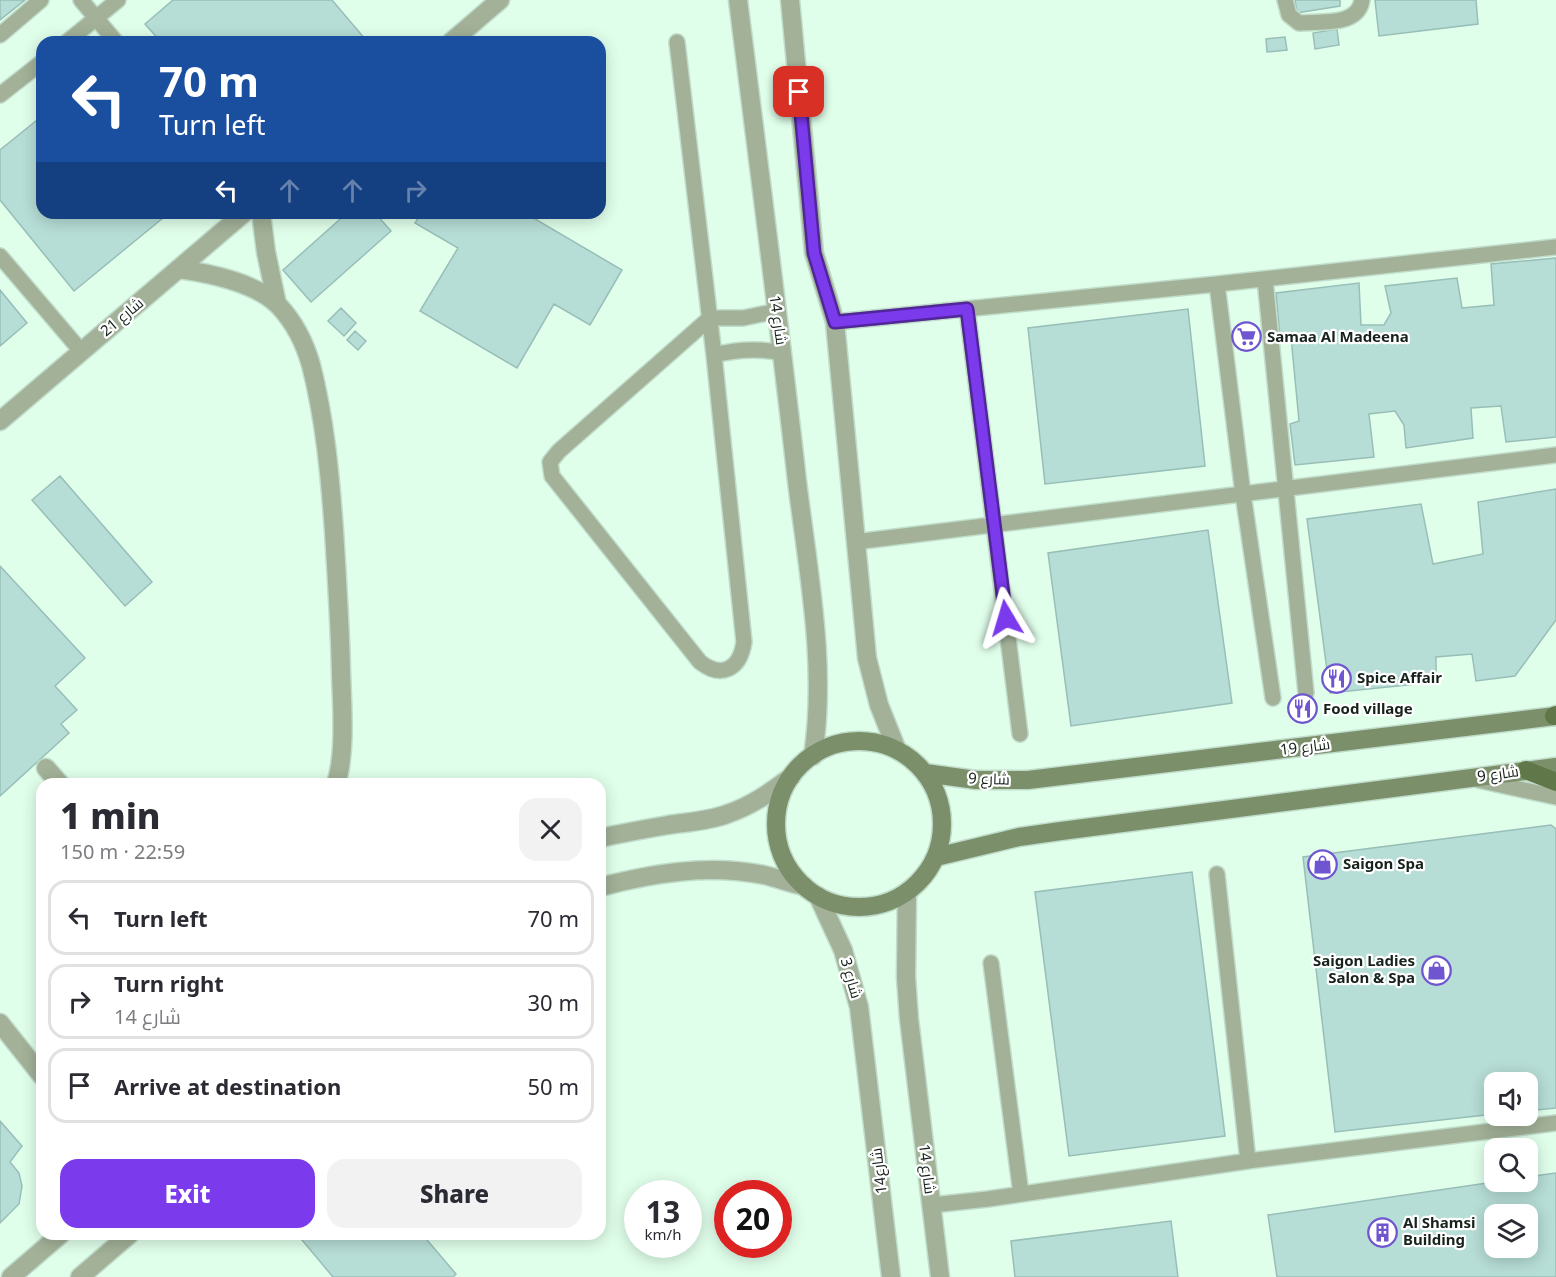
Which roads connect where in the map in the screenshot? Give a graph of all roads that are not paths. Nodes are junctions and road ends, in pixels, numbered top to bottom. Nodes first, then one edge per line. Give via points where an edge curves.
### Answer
1 (41, 0) edge
2 (81, 0) edge
3 (118, 0) edge
4 (500, 0) edge
5 (738, 0) edge
6 (789, 0) edge
7 (1286, 0) edge
8 (1362, 0) edge
9 (96, 18) junction
10 (0, 35) edge
11 (74, 36) edge
12 (111, 36) edge
13 (458, 36) edge
14 (677, 42) dead end
15 (36, 67) edge
16 (0, 95) edge
17 (237, 219) edge
18 (262, 219) edge
19 (1556, 247) edge
20 (0, 256) edge
21 (178, 269) junction
22 (1265, 279) junction
23 (1217, 284) junction
24 (277, 304) junction
25 (967, 309) junction
26 (777, 311) junction
27 (710, 318) junction
28 (835, 322) junction
29 (81, 351) junction
30 (783, 353) junction
31 (714, 355) junction
32 (0, 421) edge
33 (1556, 455) edge
34 (1286, 489) junction
35 (1243, 494) junction
36 (994, 525) junction
37 (855, 542) junction
38 (1306, 693) dead end
39 (1273, 698) dead end
40 (1555, 716) edge
41 (1020, 734) dead end
42 (897, 750) junction
43 (813, 756) junction
44 (1556, 766) edge
45 (46, 768) dead end
46 (1526, 770) junction
47 (925, 773) junction
48 (791, 777) junction
49 (1054, 777) joint
50 (55, 778) edge
51 (337, 778) edge
52 (1469, 778) junction
53 (1556, 782) edge
54 (1556, 797) edge
55 (606, 837) edge
56 (936, 857) junction
57 (1217, 874) dead end
58 (606, 886) edge
59 (811, 891) junction
60 (907, 892) junction
61 (991, 963) dead end
62 (0, 1023) edge
63 (867, 1065) joint
64 (36, 1068) edge
65 (1556, 1123) edge
66 (1248, 1161) junction
67 (1022, 1194) junction
68 (932, 1206) junction
69 (54, 1240) edge
70 (123, 1240) edge
71 (11, 1277) edge
72 (80, 1277) edge
73 (891, 1277) edge
74 (940, 1277) edge

1 - 10 lane
2 - 9 lane
3 - 9 lane
4 - 13 street
5 - 26 street, شارع 14
6 - 28 street via 814,253
7 - 8 lane via 1289,15 1299,23 1349,19 1359,10
9 - 11 lane
9 - 12 lane
14 - 27 lane
15 - 16 lane
17 - 21 street, شارع 21
18 - 24 street
19 - 22 lane
20 - 29 lane
21 - 24 street via 230,279
21 - 29 street, شارع 21
22 - 23 lane
22 - 34 lane
23 - 25 lane
23 - 35 lane
24 - 51 street via 290,319 305,349 328,453 341,656 342,729
25 - 28 lane
25 - 36 lane
26 - 27 lane via 743,318
26 - 30 street, شارع 14
27 - 31 lane
27 - 31 lane via 559,451 550,462 550,470 700,662 711,670 723,670 735,665 744,642
28 - 37 street
29 - 32 street, شارع 21
30 - 31 lane via 755,349
30 - 43 street, شارع 14 via 816,640 819,698
33 - 34 lane
34 - 35 lane
34 - 38 lane
35 - 36 lane
35 - 39 lane
36 - 37 lane
36 - 41 lane
37 - 42 street via 874,690
40 - 49 street, شارع 19
42 - 43 street via 863,741 845,742
42 - 47 street
43 - 48 street
44 - 46 street
45 - 50 street
46 - 52 street, شارع 9
46 - 53 main road
47 - 49 street, شارع 9 via 1002,781
47 - 56 street via 942,814
48 - 55 street via 726,815
48 - 59 street via 777,814 777,834 791,871
52 - 54 lane
52 - 56 street via 1019,837
56 - 60 street via 924,877
57 - 66 lane
58 - 59 street via 681,870 723,870 764,875
59 - 60 street via 839,905 863,907 886,903
59 - 63 street, شارع 3 via 831,922 852,978
60 - 68 street, شارع 14 via 906,977
61 - 67 lane
62 - 64 street
63 - 73 street, شارع14
65 - 66 lane
66 - 67 lane
67 - 68 lane
68 - 74 street, شارع 14
69 - 71 street
70 - 72 street

